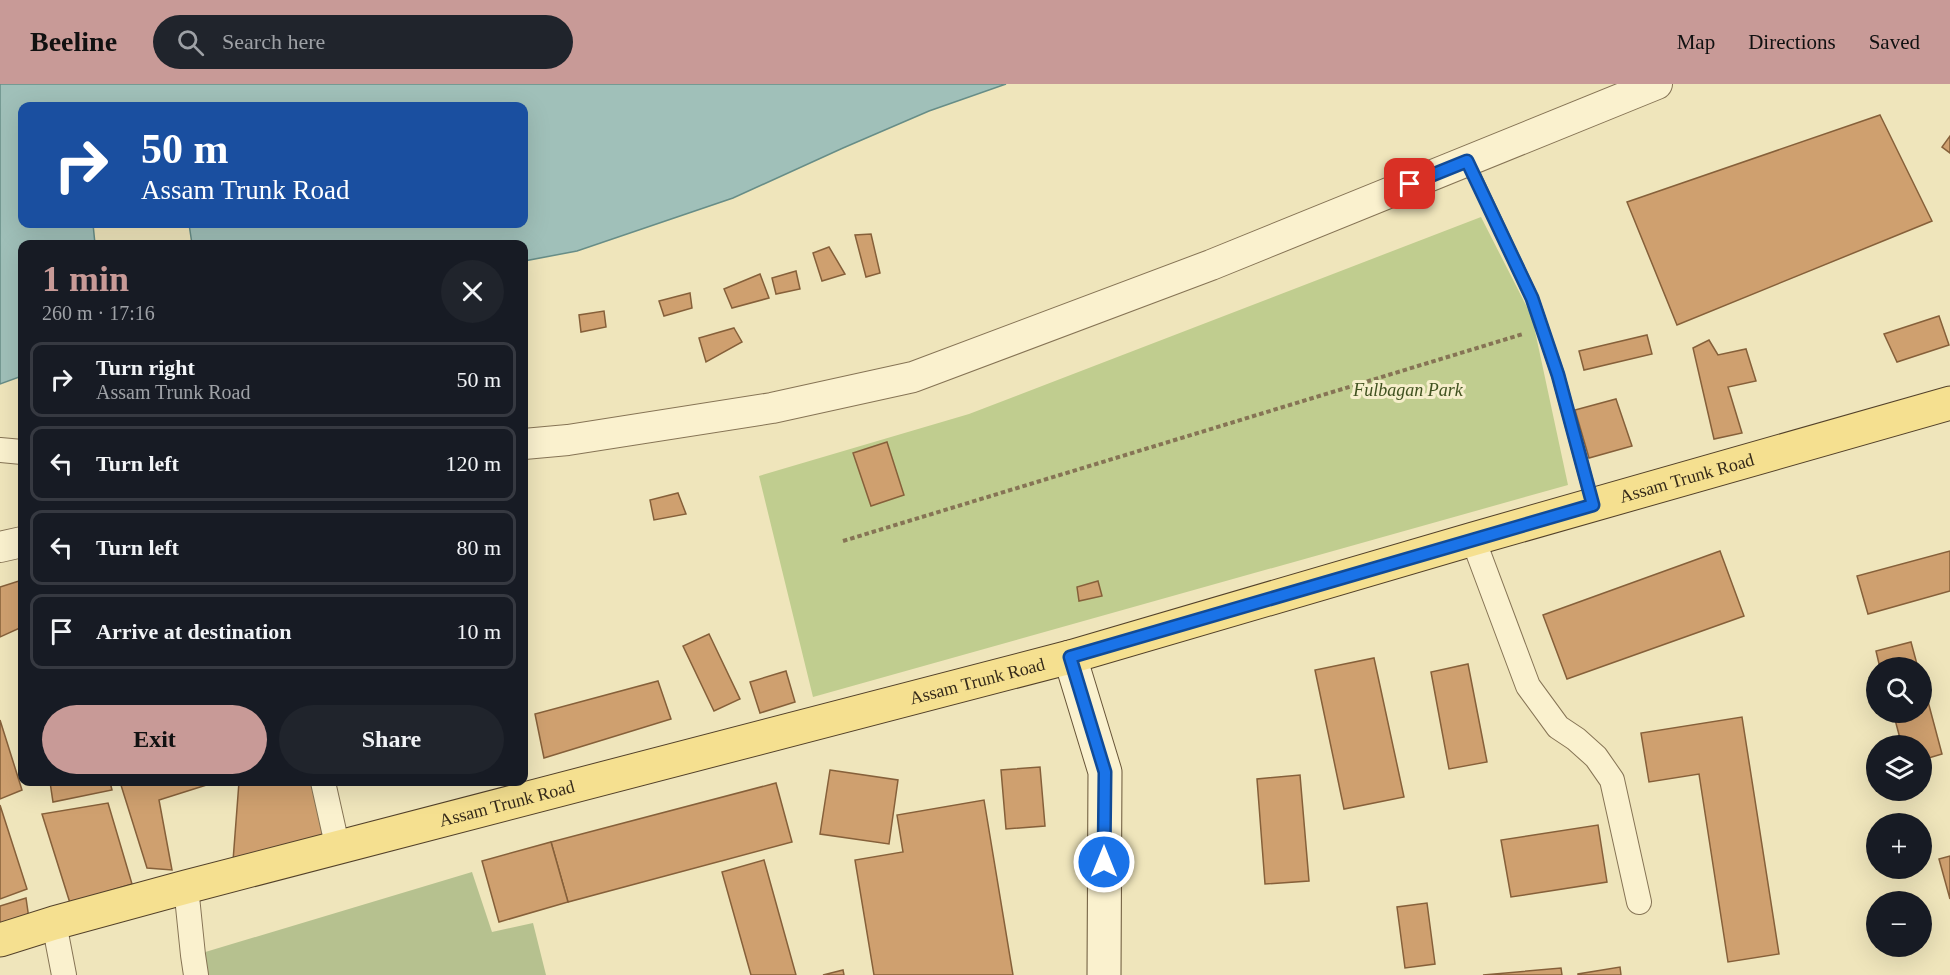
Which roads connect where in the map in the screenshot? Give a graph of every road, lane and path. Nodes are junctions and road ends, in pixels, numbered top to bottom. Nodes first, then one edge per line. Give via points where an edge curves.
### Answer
1 (1657, 84) edge
2 (1467, 161) junction
3 (1542, 329) junction
4 (1950, 403) edge
5 (528, 444) edge
6 (0, 450) edge
7 (18, 452) edge
8 (1593, 505) junction
9 (1473, 538) junction
10 (843, 541) dead end
11 (18, 543) edge
12 (0, 547) edge
13 (1070, 657) junction
14 (324, 786) edge
15 (338, 849) junction
16 (186, 887) junction
17 (1639, 902) dead end
18 (54, 922) junction
19 (0, 940) edge
20 (64, 975) edge
21 (196, 975) edge
22 (1104, 975) edge

1 - 2 street
2 - 3 lane via 1532,298
2 - 5 street via 1211,265 914,377 771,408
3 - 8 lane
3 - 10 path
4 - 8 main road, Assam Trunk Road
6 - 7 street
8 - 9 main road, Assam Trunk Road
9 - 13 main road, Assam Trunk Road
9 - 17 street via 1528,686 1558,727 1596,757 1612,780
11 - 12 street
13 - 15 main road, Assam Trunk Road
13 - 22 main road via 1105,772
14 - 15 street
15 - 16 main road, Assam Trunk Road
16 - 18 main road, Assam Trunk Road
16 - 21 street
18 - 19 main road, Assam Trunk Road
18 - 20 street

